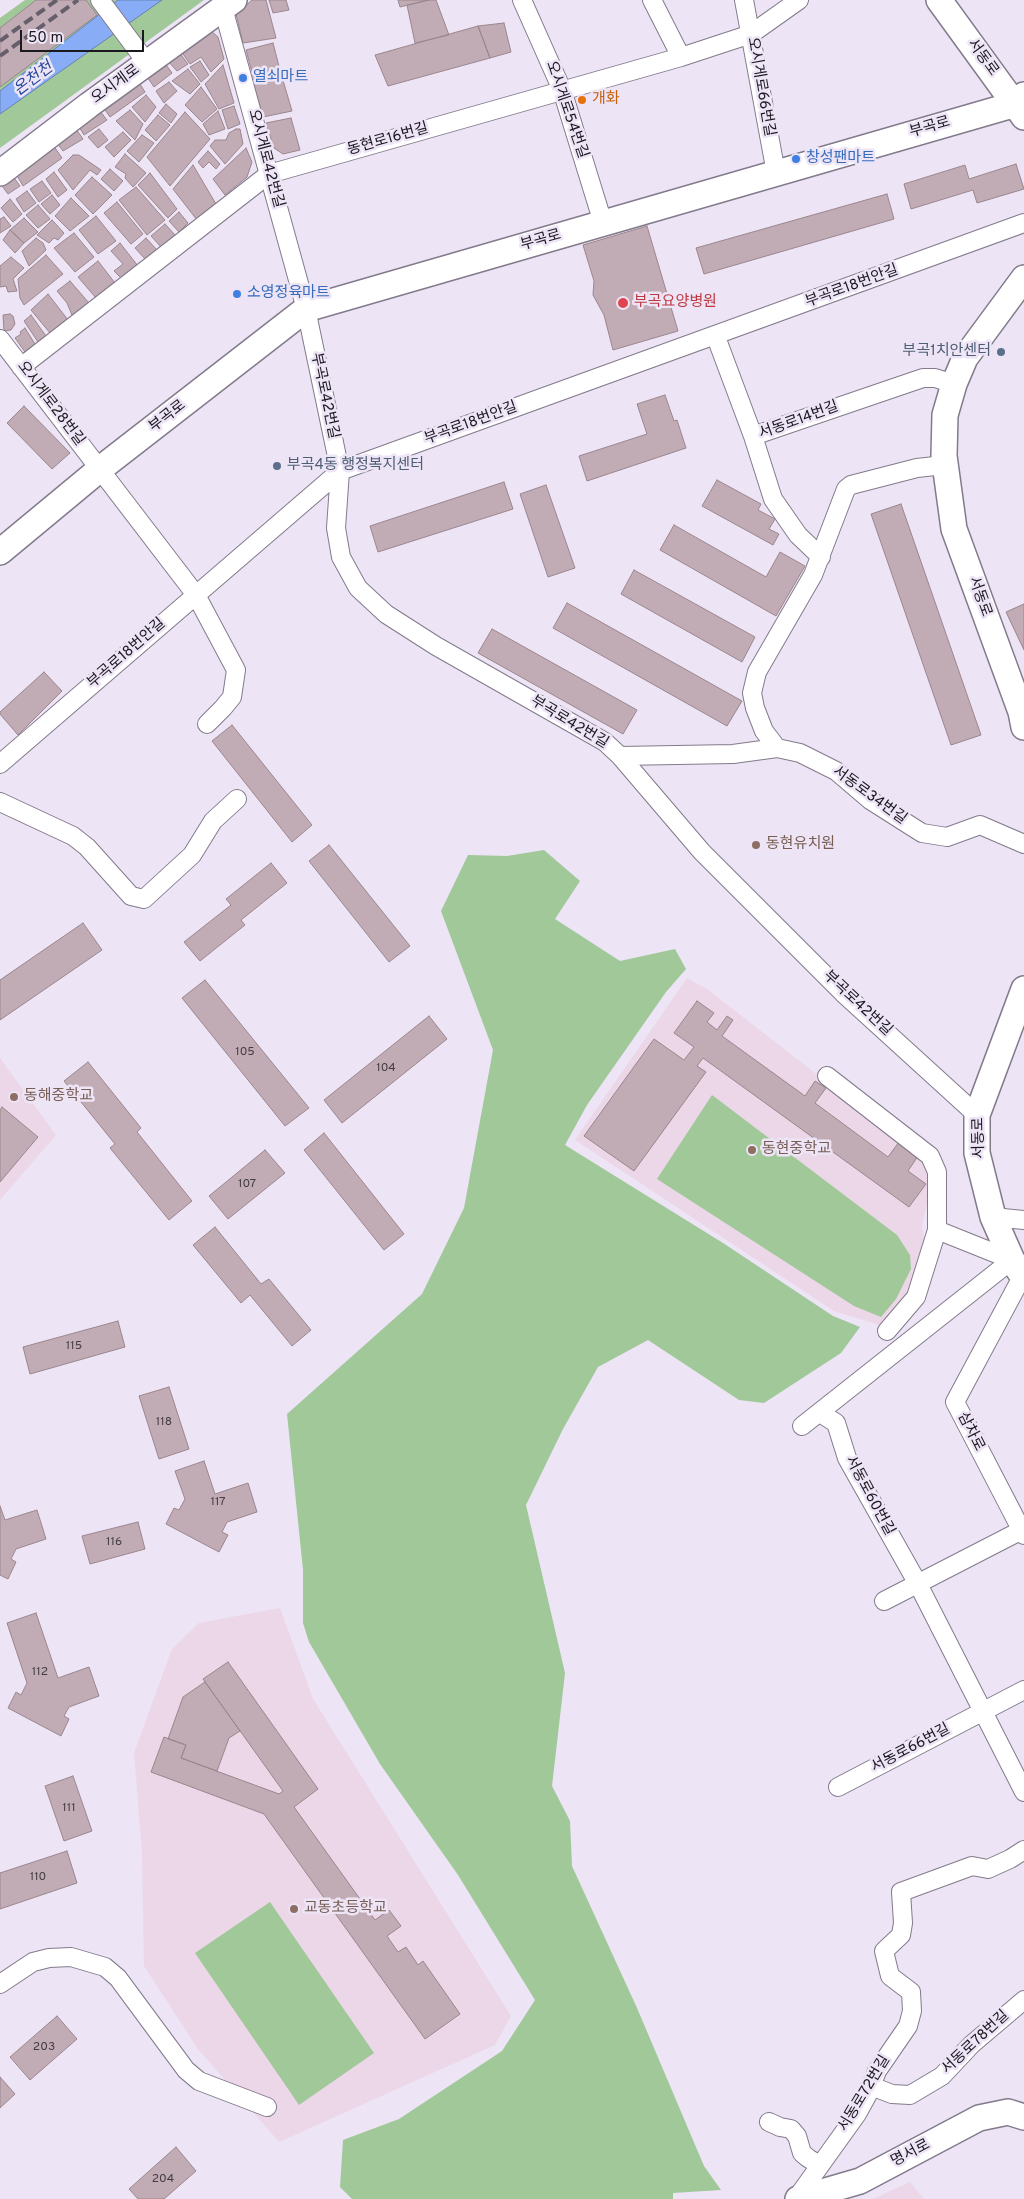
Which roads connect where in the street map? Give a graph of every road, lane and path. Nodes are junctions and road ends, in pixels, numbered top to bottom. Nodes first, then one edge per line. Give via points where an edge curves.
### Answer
1 (100, 0) edge
2 (522, 0) edge
3 (652, 0) edge
4 (744, 0) edge
5 (799, 0) edge
6 (939, 0) edge
7 (229, 4) edge
8 (751, 34) junction
9 (680, 58) junction
10 (147, 63) junction
11 (562, 90) junction
12 (1021, 105) edge
13 (0, 173) edge
14 (776, 173) junction
15 (269, 174) junction
16 (603, 223) junction
17 (1024, 223) edge
18 (1024, 278) edge
19 (306, 310) junction
20 (716, 337) junction
21 (0, 339) edge
22 (21, 367) junction
23 (954, 384) junction
24 (753, 436) junction
25 (944, 465) junction
26 (100, 469) junction
27 (340, 471) junction
28 (0, 552) edge
29 (821, 557) junction
30 (196, 595) junction
31 (207, 724) dead end
32 (1024, 727) edge
33 (778, 748) junction
34 (620, 756) junction
35 (0, 764) edge
36 (238, 800) dead end
37 (0, 802) edge
38 (1024, 844) edge
39 (1024, 989) edge
40 (827, 1076) dead end
41 (977, 1115) junction
42 (993, 1217) junction
43 (1024, 1220) edge
44 (937, 1230) junction
45 (1020, 1271) edge
46 (887, 1331) dead end
47 (820, 1413) junction
48 (802, 1426) dead end
49 (1023, 1532) edge
50 (918, 1584) junction
51 (884, 1601) dead end
52 (1024, 1690) edge
53 (983, 1711) junction
54 (838, 1787) dead end
55 (1024, 1792) edge
56 (1024, 1850) edge
57 (0, 1984) edge
58 (1024, 2000) edge
59 (871, 2086) junction
60 (267, 2108) dead end
61 (1024, 2117) edge
62 (769, 2122) dead end
63 (820, 2165) junction
64 (797, 2199) edge

1 - 10 street
2 - 11 street, 오시게로54번길
3 - 9 street
4 - 8 street, 오시게로66번길
5 - 8 street, 동현로16번길
6 - 12 main road, 서동로
7 - 10 main road, 오시게로
7 - 15 street, 오시게로42번길
8 - 9 street, 동현로16번길
8 - 14 street, 오시게로66번길
9 - 11 street, 동현로16번길
10 - 13 main road, 오시게로
11 - 15 street, 동현로16번길
11 - 16 street, 오시게로54번길
12 - 14 main road, 부곡로
14 - 16 main road, 부곡로
15 - 19 street, 오시게로42번길
15 - 22 street, 동현로16번길
16 - 19 main road, 부곡로
17 - 20 street, 부곡로18번안길
18 - 23 main road, 서동로 via 965,358
19 - 26 main road, 부곡로
19 - 27 street, 부곡로42번길
20 - 24 street
20 - 27 street, 부곡로18번안길
21 - 22 street, 오시게로28번길
22 - 26 street, 오시게로28번길
23 - 24 street, 서동로14번길 via 923,378
23 - 25 main road, 서동로 via 945,415
24 - 29 street, 서동로14번길 via 773,500 798,535
25 - 29 street via 917,468 851,485 846,489
25 - 32 main road, 서동로 via 954,529
26 - 28 main road, 부곡로
26 - 30 street
27 - 30 street, 부곡로18번안길
27 - 34 street, 부곡로42번길 via 336,528 341,556 358,588 386,614 605,742
29 - 33 street via 756,672 752,694 756,708 764,731
30 - 31 street via 236,670 232,697
30 - 35 street, 부곡로18번안길
33 - 34 street, 서동로34번길 via 733,754
33 - 38 street, 서동로34번길 via 800,753 836,771 870,800 922,833 947,837 980,825
34 - 41 street, 부곡로42번길 via 716,866 843,993
36 - 37 street via 213,821 192,854 144,899 131,896 73,836
39 - 41 main road, 서동로
40 - 44 street via 930,1156 937,1172
41 - 42 main road, 서동로 via 977,1153
42 - 43 street
42 - 45 main road, 서동로
44 - 45 street
44 - 46 street via 916,1296
45 - 47 street
45 - 49 street, 삼차로 via 955,1402
47 - 48 street
47 - 50 street, 서동로60번길 via 836,1423 847,1458
49 - 50 street
50 - 51 street
50 - 53 street, 서동로60번길
52 - 53 street, 서동로66번길
53 - 54 street, 서동로66번길
53 - 55 street
56 - 59 street, 서동로72번길 via 988,1869 972,1866 901,1892 901,1935 884,1951 890,1976 911,1992 912,2011 908,2026 877,2071
57 - 60 street via 33,1962 49,1958 71,1957 105,1967 118,1978 186,2070 199,2081
58 - 59 street, 서동로78번길 via 971,2045 942,2076 910,2095 892,2094
59 - 63 street, 서동로72번길 via 857,2114
61 - 64 main road, 명서로 via 1008,2112 979,2118 860,2181
62 - 63 street via 791,2129 797,2136 802,2153
63 - 64 street, 서동로72번길

